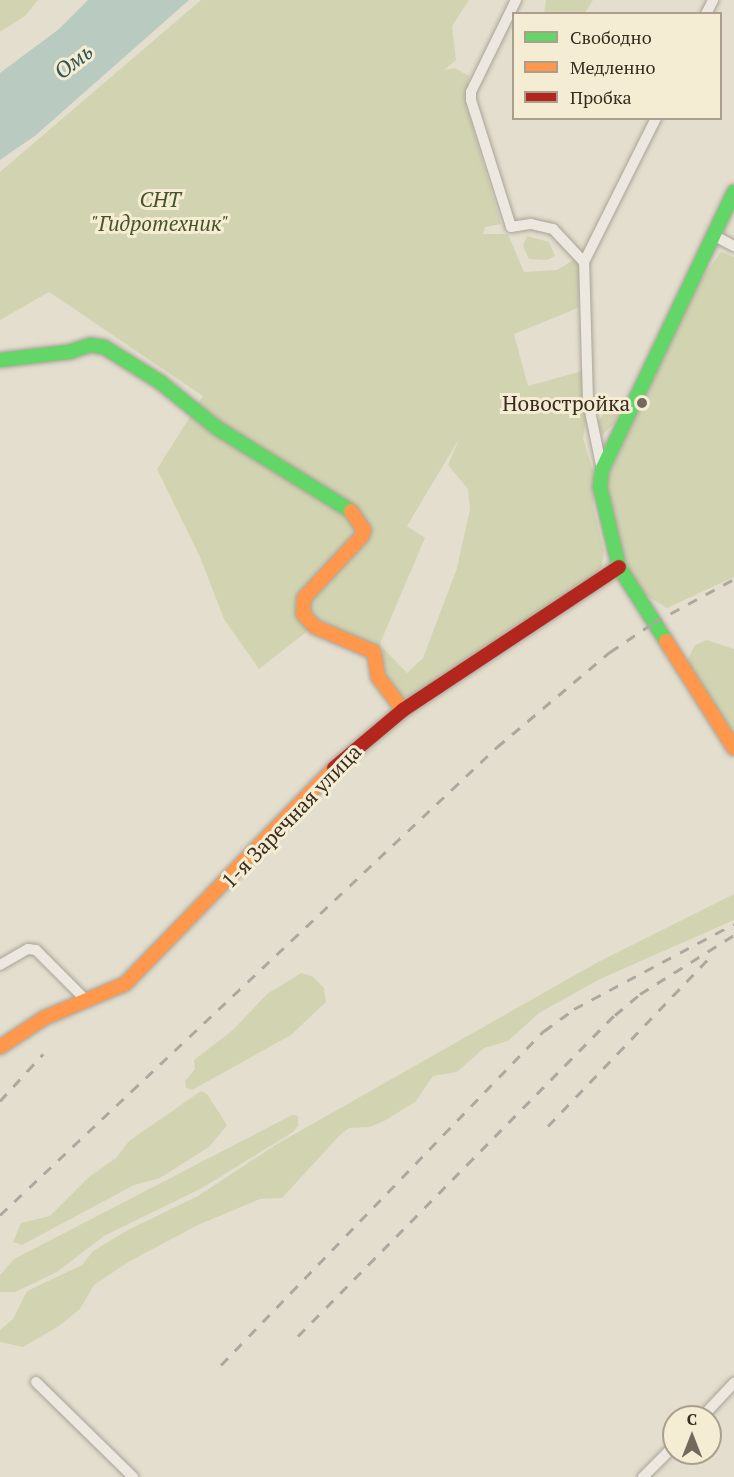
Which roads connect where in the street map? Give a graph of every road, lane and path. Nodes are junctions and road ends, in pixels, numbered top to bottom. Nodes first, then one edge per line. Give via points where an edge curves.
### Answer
1 (516, 0) edge
2 (655, 120) edge
3 (734, 192) edge
4 (713, 235) junction
5 (734, 246) edge
6 (584, 262) junction
7 (0, 360) edge
8 (602, 470) junction
9 (619, 567) junction
10 (403, 710) junction
11 (734, 748) edge
12 (0, 965) edge
13 (87, 1001) junction
14 (0, 1047) edge
15 (36, 1382) dead end
16 (734, 1383) edge
17 (713, 1405) edge
18 (662, 1458) edge
19 (133, 1477) edge
20 (644, 1477) edge

1 - 6 street via 471,92 471,100 511,227 553,229
2 - 6 street
3 - 4 street
4 - 5 street
4 - 8 street
6 - 8 street via 588,401
7 - 10 street via 69,352 90,345 104,347 160,382 217,428 356,513 364,530 362,536 308,593 303,614 315,627 374,652 381,684
8 - 9 street via 601,502
9 - 10 street, 1-я Заречная улица
9 - 11 street
10 - 13 street, 1-я Заречная улица via 344,757 139,974 109,993
12 - 13 street via 28,949 41,954
13 - 14 street, 1-я Заречная улица via 44,1018
15 - 19 street
16 - 17 street
18 - 20 street

